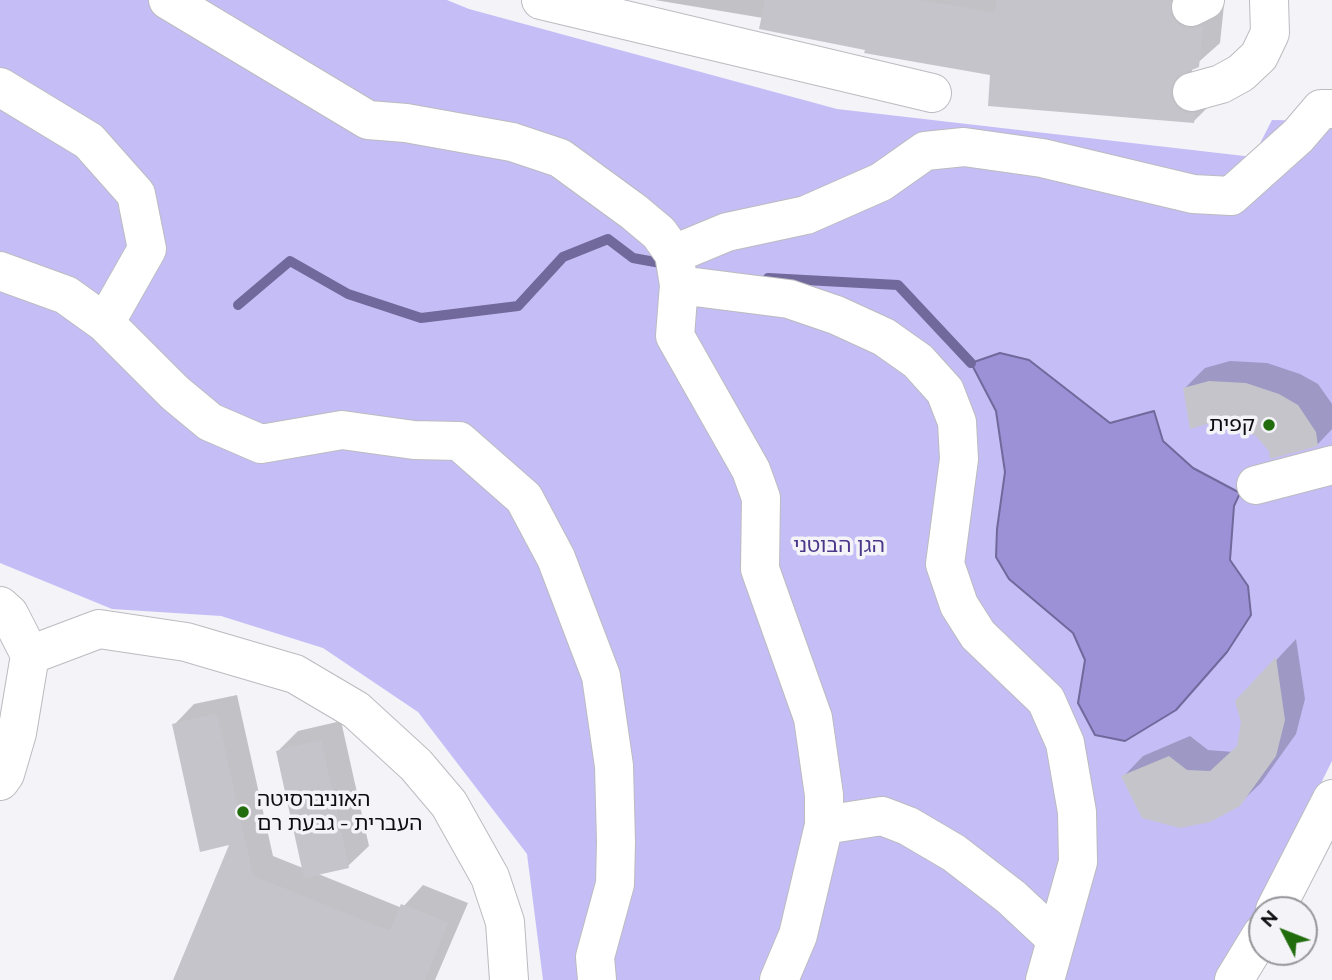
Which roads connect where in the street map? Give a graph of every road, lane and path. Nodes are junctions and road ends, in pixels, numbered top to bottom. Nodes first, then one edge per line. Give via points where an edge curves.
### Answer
1 (168, 0) edge
2 (541, 0) edge
3 (1269, 0) edge
4 (0, 87) edge
5 (1192, 92) dead end
6 (932, 93) dead end
7 (1332, 109) edge
8 (676, 269) junction
9 (0, 271) edge
10 (105, 323) junction
11 (1332, 465) edge
12 (1256, 485) dead end
13 (0, 606) edge
14 (30, 655) junction
15 (0, 781) edge
16 (1332, 799) edge
17 (824, 825) junction
18 (1282, 896) edge
19 (1055, 938) junction
20 (1248, 957) edge
21 (509, 980) edge
22 (597, 980) edge
23 (779, 980) edge
24 (1045, 980) edge
25 (1234, 980) edge

1 - 8 street via 368,120 512,142 560,158 659,233
2 - 6 street
3 - 5 street via 1270,33 1259,56 1221,84
4 - 10 street via 89,141 136,194 147,249
7 - 8 street via 1321,109 1231,196 1194,194 1029,156 964,147 925,151 881,182 806,215 727,232
8 - 17 street via 675,337 751,470 761,498 760,569 813,718
8 - 19 street via 836,315 896,345 945,391 957,422 959,459 945,564 959,605 978,635 1046,700 1065,743 1077,813 1078,862
9 - 10 street via 66,295
10 - 22 street via 210,422 261,444 342,430 459,441 524,498 556,558 601,676 614,766 616,842 615,884 595,957
11 - 12 street
13 - 14 street
14 - 15 street via 17,733
14 - 21 street via 99,629 186,642 296,674 356,710 416,765 449,804 490,877 505,922
16 - 18 street
17 - 19 street via 882,816 908,826 954,853
17 - 23 street via 798,935
19 - 24 street
20 - 25 street

